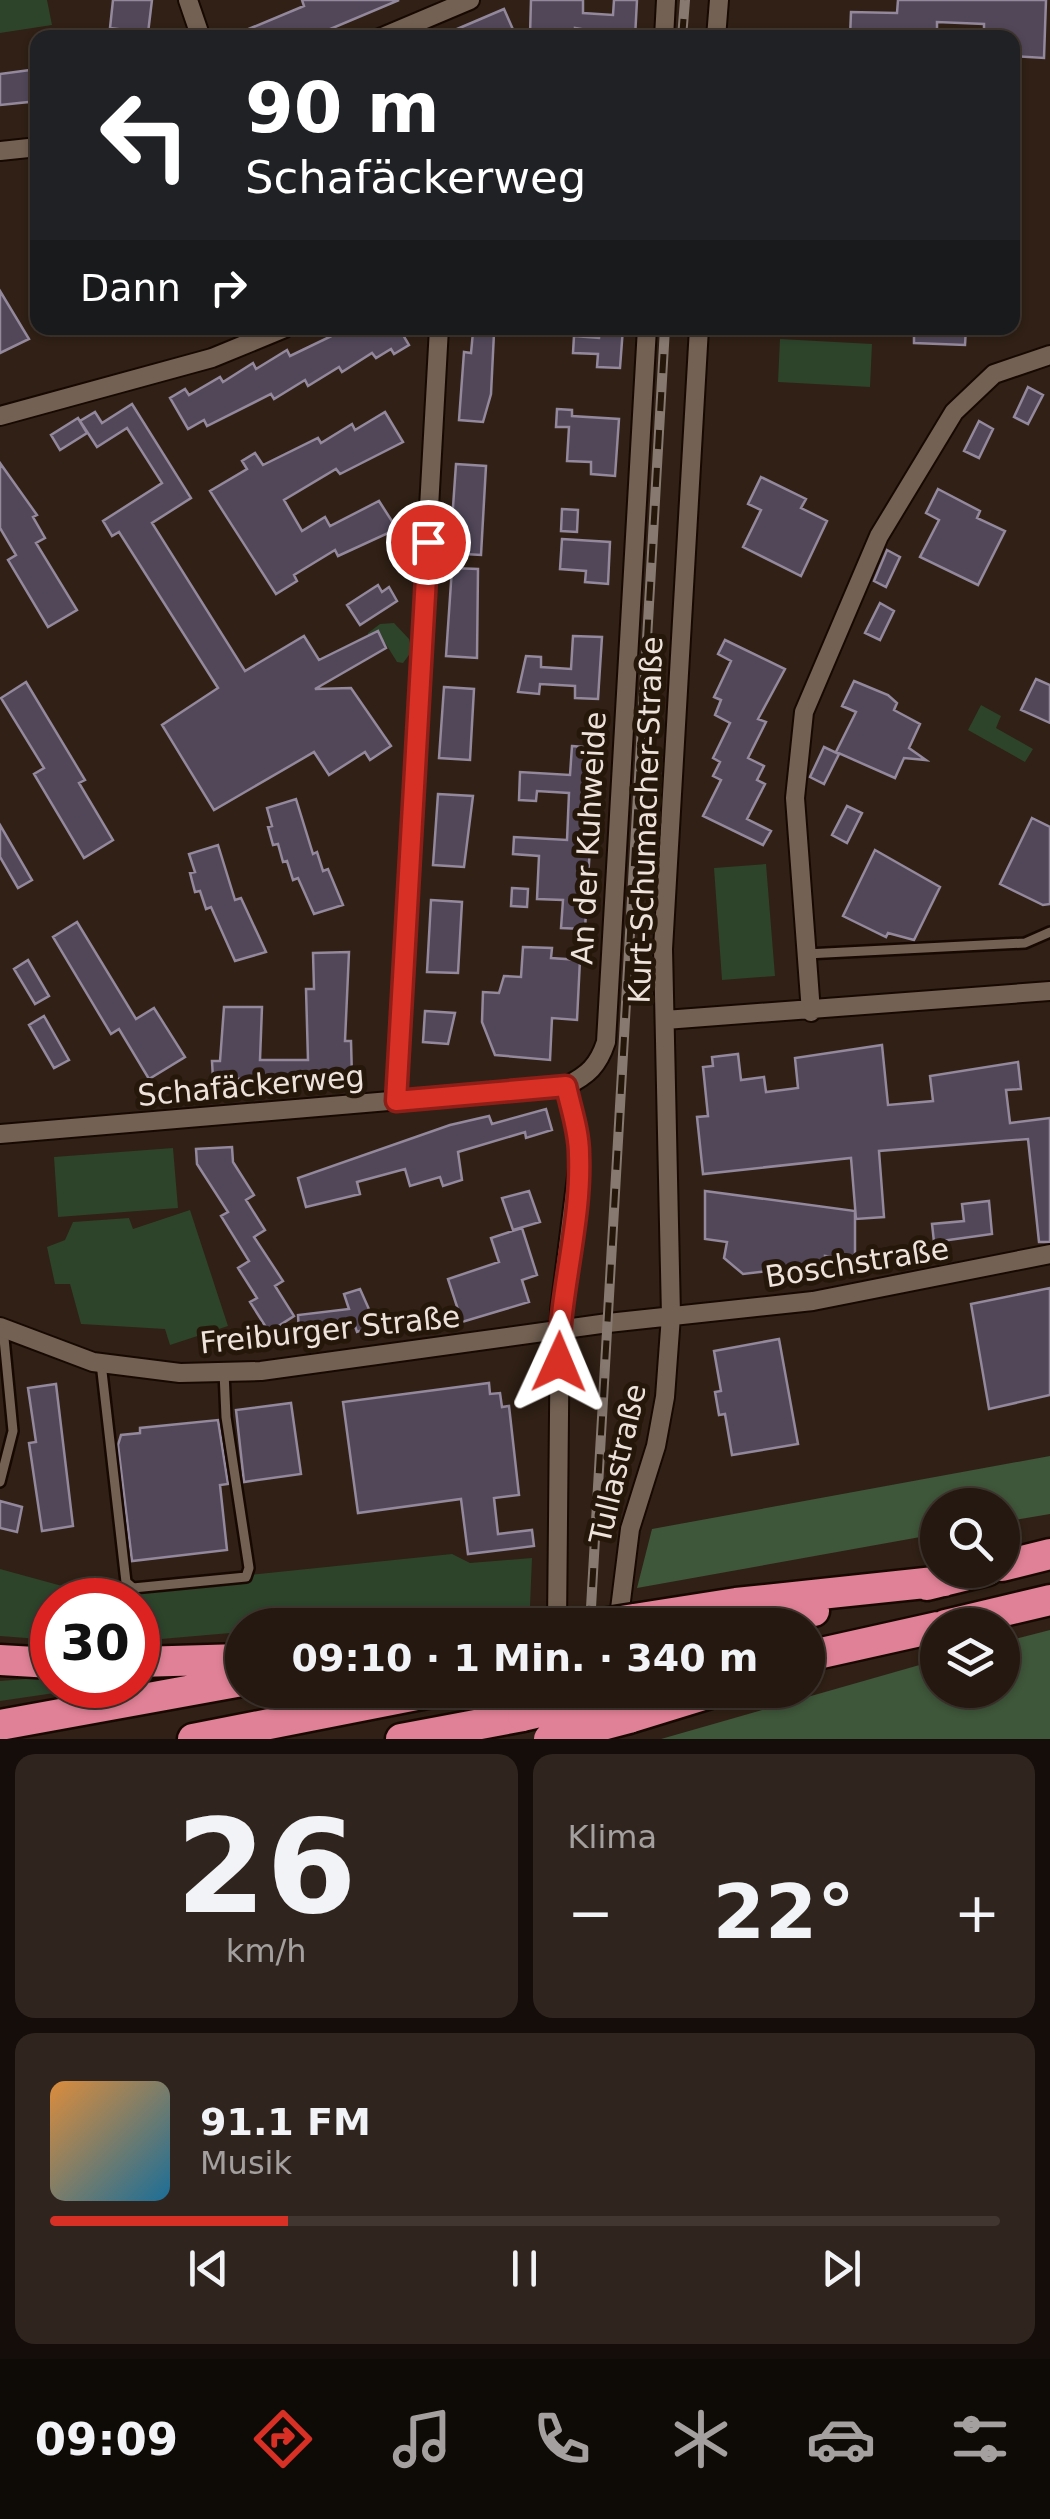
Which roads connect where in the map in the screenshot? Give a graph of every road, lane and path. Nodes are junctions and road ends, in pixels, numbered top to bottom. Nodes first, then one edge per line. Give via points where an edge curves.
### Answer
1 (188, 0) edge
2 (470, 0) edge
3 (666, 0) edge
4 (719, 0) edge
5 (199, 30) edge
6 (414, 30) edge
7 (664, 30) edge
8 (717, 30) edge
9 (30, 148) edge
10 (0, 151) edge
11 (268, 335) edge
12 (439, 335) edge
13 (647, 335) edge
14 (699, 335) edge
15 (1050, 355) edge
16 (0, 416) edge
17 (1050, 932) edge
18 (806, 954) junction
19 (1050, 990) edge
20 (811, 1012) junction
21 (665, 1020) junction
22 (566, 1086) junction
23 (396, 1101) junction
24 (0, 1134) edge
25 (1050, 1254) edge
26 (671, 1316) junction
27 (1, 1328) edge
28 (559, 1330) junction
29 (101, 1363) junction
30 (224, 1372) junction
31 (0, 1482) edge
32 (1050, 1554) edge
33 (1020, 1562) edge
34 (920, 1584) edge
35 (920, 1587) edge
36 (1050, 1600) edge
37 (556, 1608) edge
38 (627, 1608) edge
39 (707, 1608) edge
40 (825, 1608) edge
41 (1016, 1608) edge
42 (920, 1631) edge
43 (825, 1653) edge
44 (0, 1660) edge
45 (225, 1660) edge
46 (30, 1662) edge
47 (160, 1662) edge
48 (225, 1684) edge
49 (351, 1708) edge
50 (552, 1708) edge
51 (626, 1710) edge
52 (0, 1725) edge
53 (193, 1739) edge
54 (401, 1739) edge
55 (550, 1739) edge

1 - 5 street
2 - 6 street
3 - 7 street
4 - 8 street
9 - 10 street
11 - 16 street via 212,358
12 - 23 street
13 - 22 street, An der Kuhweide via 606,1042 599,1062
14 - 21 street, Kurt-Schumacher-Straße via 662,950
15 - 18 street via 994,374 954,412 879,536 825,654 804,712 796,769
17 - 18 lane via 1025,944
18 - 20 street
19 - 20 street
20 - 21 street
21 - 26 street, Kurt-Schumacher-Straße
22 - 23 street, Schafäckerweg
22 - 28 street via 577,1128 579,1182
23 - 24 street, Schafäckerweg
25 - 26 street, Boschstraße via 859,1294
26 - 28 street, Freiburger Straße
26 - 38 street, Tullastraße via 656,1446 630,1530
27 - 29 street, Freiburger Straße
27 - 31 lane via 13,1431
28 - 30 street, Freiburger Straße
28 - 37 street
29 - 30 street, Freiburger Straße
29 - 30 lane via 126,1582 133,1588 246,1577 250,1568
32 - 33 highway
34 - 39 highway
35 - 40 highway
36 - 41 highway
42 - 43 highway
44 - 46 highway
45 - 47 highway
48 - 52 highway
49 - 53 highway
50 - 55 street
51 - 54 highway, bridge via 523,1716
51 - 55 highway, bridge

